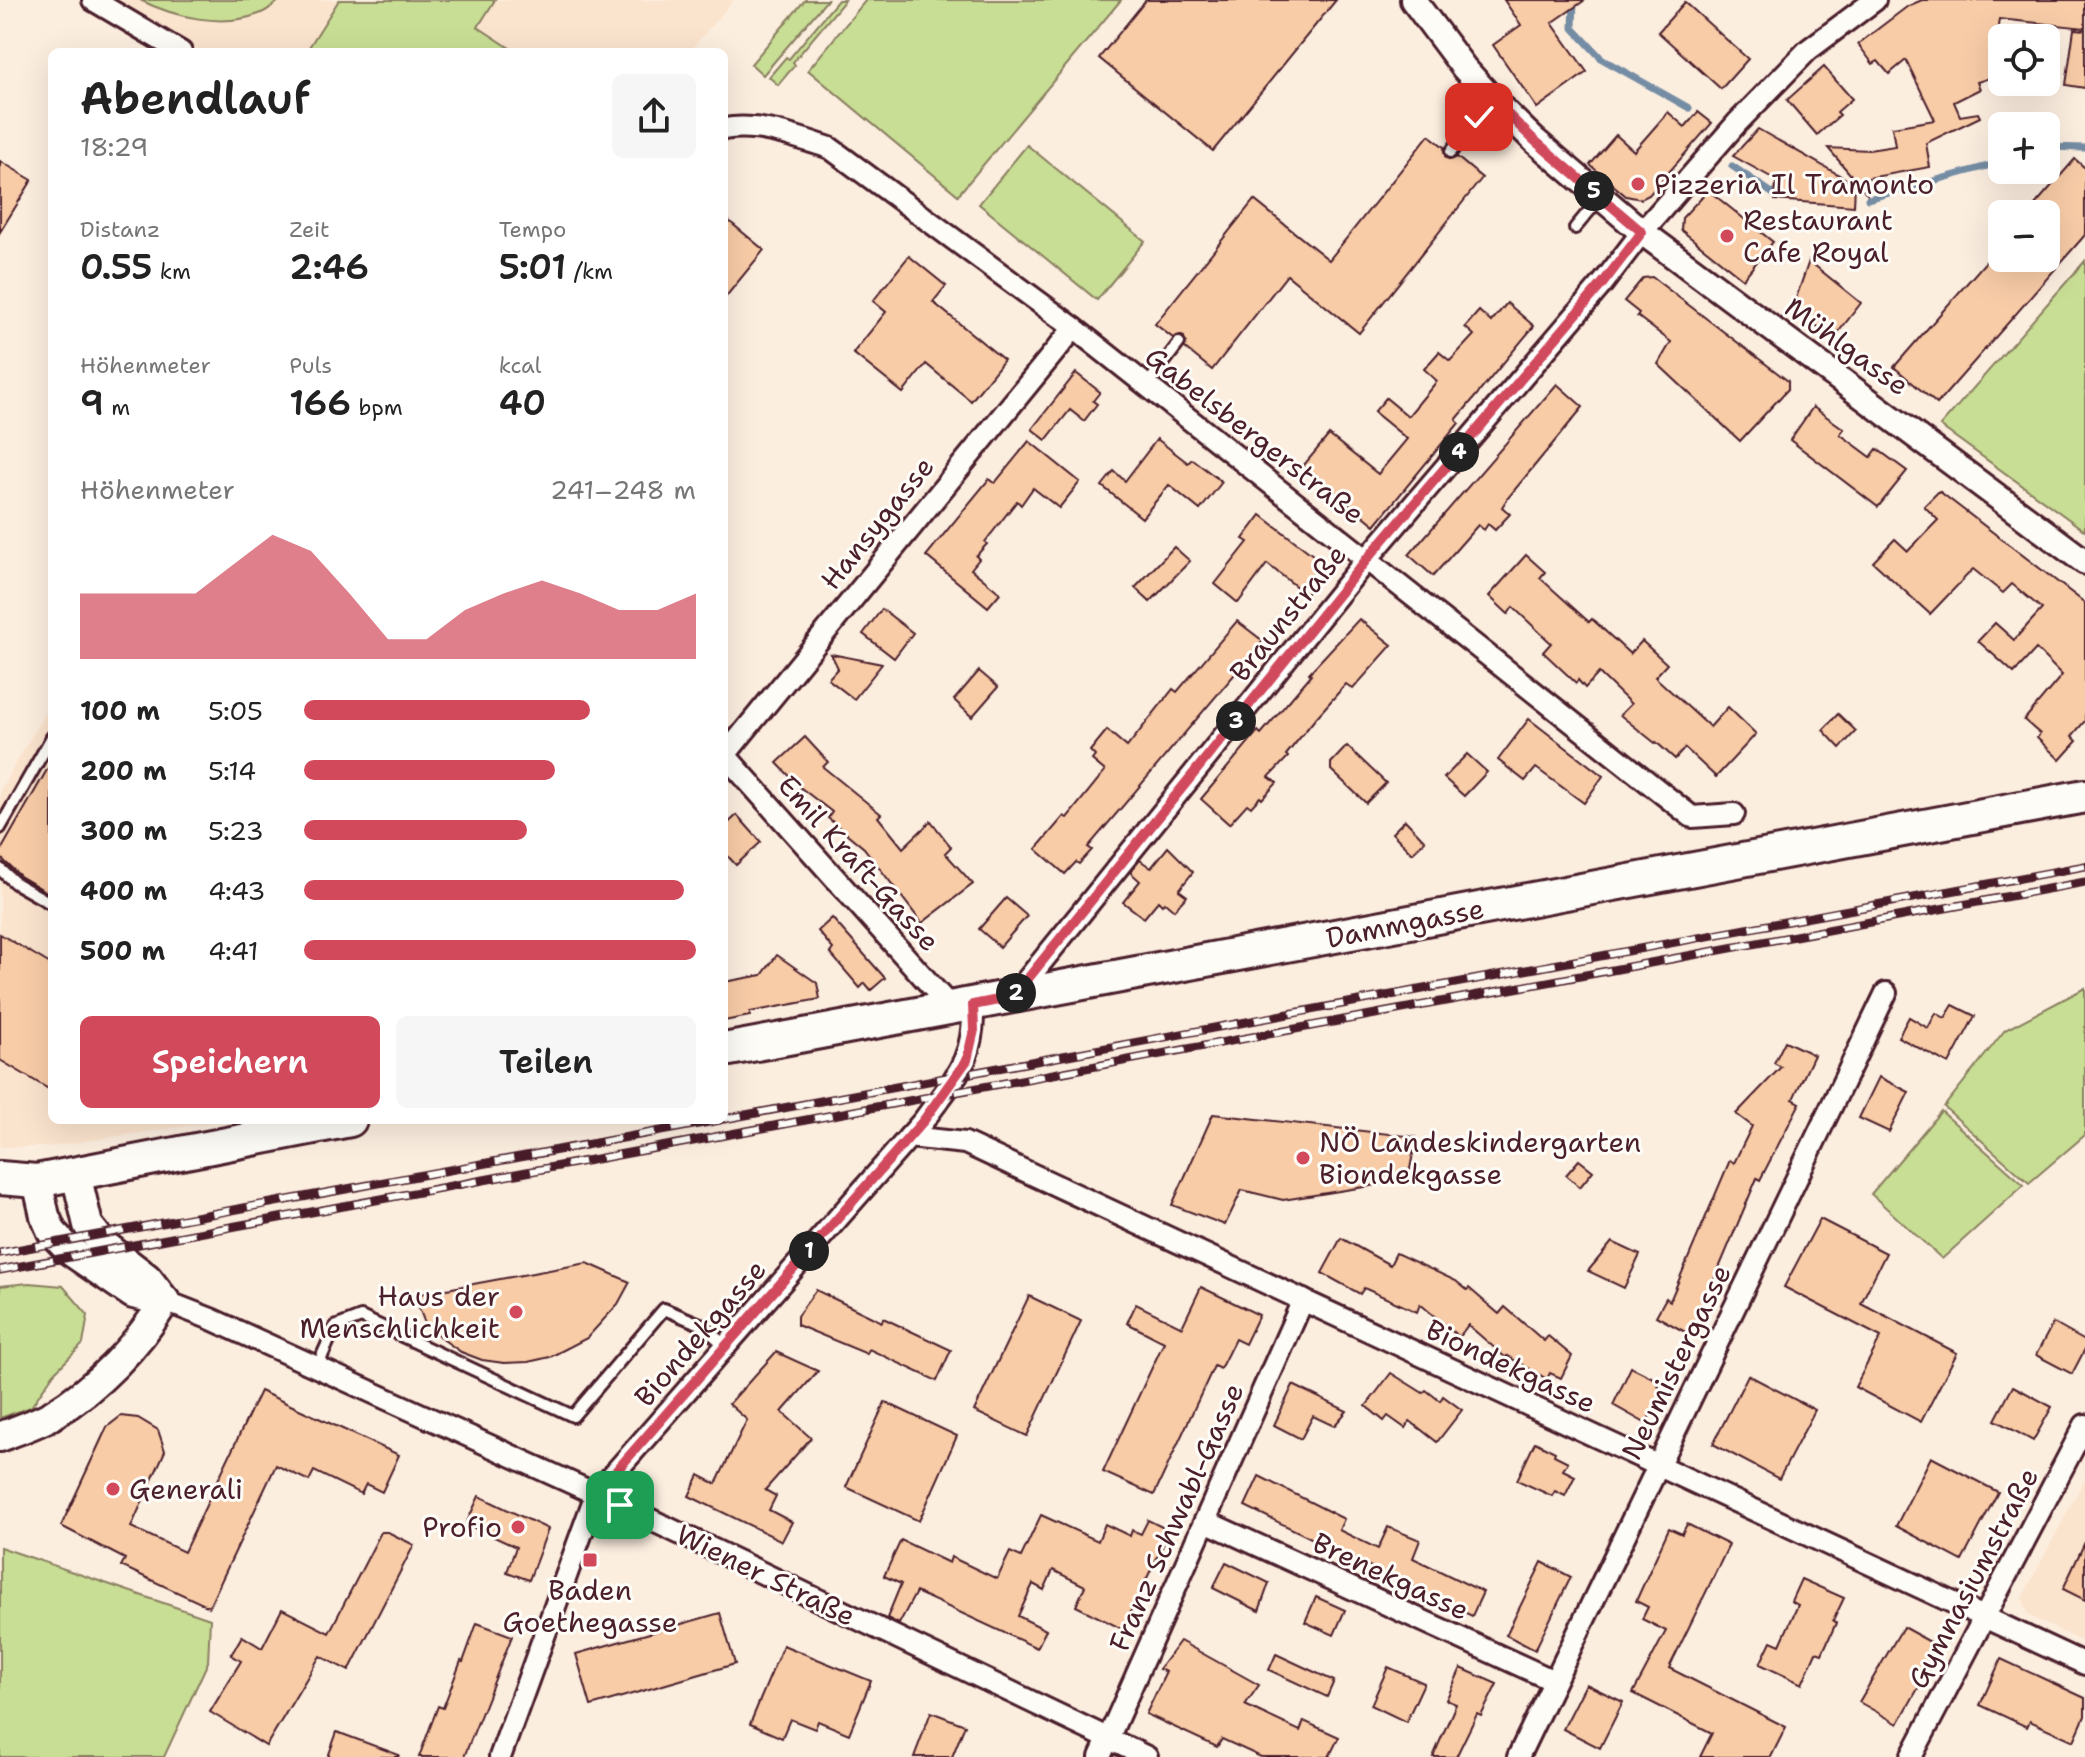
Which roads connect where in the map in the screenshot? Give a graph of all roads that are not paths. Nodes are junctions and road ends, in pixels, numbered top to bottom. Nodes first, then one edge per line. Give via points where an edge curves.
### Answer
1 (93, 0) edge
2 (1413, 0) edge
3 (1875, 0) edge
4 (174, 48) edge
5 (1492, 99) junction
6 (728, 128) edge
7 (1451, 152) dead end
8 (1601, 197) junction
9 (1575, 228) dead end
10 (1642, 232) junction
11 (1074, 328) junction
12 (1179, 343) dead end
13 (1146, 386) junction
14 (1367, 559) junction
15 (2085, 562) edge
16 (48, 744) edge
17 (728, 749) edge
18 (728, 758) edge
19 (2085, 796) edge
20 (1734, 814) dead end
21 (0, 828) edge
22 (0, 869) edge
23 (48, 902) edge
24 (1886, 993) dead end
25 (1013, 997) junction
26 (962, 1007) junction
27 (728, 1049) edge
28 (323, 1124) edge
29 (909, 1137) junction
30 (76, 1174) junction
31 (0, 1178) edge
32 (37, 1181) junction
33 (1303, 1300) junction
34 (165, 1301) junction
35 (726, 1346) junction
36 (317, 1367) junction
37 (2085, 1425) edge
38 (0, 1437) edge
39 (1657, 1465) junction
40 (596, 1494) junction
41 (1205, 1521) junction
42 (1984, 1617) junction
43 (2085, 1664) edge
44 (1554, 1681) junction
45 (1104, 1748) edge
46 (500, 1757) edge
47 (1147, 1757) edge
48 (1518, 1757) edge
49 (1911, 1757) edge

1 - 4 street
2 - 5 street, Mühlgasse
3 - 10 street, Braunstraße via 1808,50
5 - 7 lane
5 - 8 street, Mühlgasse
6 - 11 street, Gabelsbergerstraße via 785,133 830,148
8 - 9 lane
8 - 10 street, Mühlgasse
10 - 14 street, Braunstraße
10 - 15 street, Mühlgasse
11 - 13 street, Gabelsbergerstraße
11 - 17 street, Hansygasse
12 - 13 lane
13 - 14 street, Gabelsbergerstraße
14 - 20 street, Gabelsbergerstraße via 1692,817
14 - 25 street, Braunstraße
16 - 21 lane
18 - 26 street, Emil Kraft-Gasse
19 - 25 main road, Dammgasse
22 - 23 lane
24 - 39 street, Neumistergasse
25 - 26 main road, Dammgasse
26 - 27 main road, Dammgasse
26 - 29 street, Biondekgasse via 974,1030 967,1060
28 - 30 main road
29 - 33 street, Biondekgasse via 965,1143
29 - 35 street, Biondekgasse
30 - 32 main road
30 - 34 main road, Wiener Straße via 88,1225
31 - 32 main road
32 - 34 main road, Wiener Straße via 48,1224 69,1250 133,1294
33 - 39 street, Biondekgasse
33 - 41 street, Franz Schwabl-Gasse
34 - 36 street, Wiener Straße
34 - 38 main road via 148,1328 98,1381 50,1416
35 - 36 lane via 700,1324 664,1309 573,1416 361,1317 335,1327
35 - 40 street, Biondekgasse
36 - 40 street, Wiener Straße
37 - 42 street, Gymnasiumstraße
39 - 42 street, Biondekgasse
39 - 44 street, Neumistergasse
40 - 45 street, Wiener Straße
40 - 46 street
41 - 44 street, Brenekgasse
41 - 45 street, Franz Schwabl-Gasse
42 - 43 street, Biondekgasse
42 - 49 street, Gymnasiumstraße
44 - 48 street, Neumistergasse
45 - 47 street, Wiener Straße

